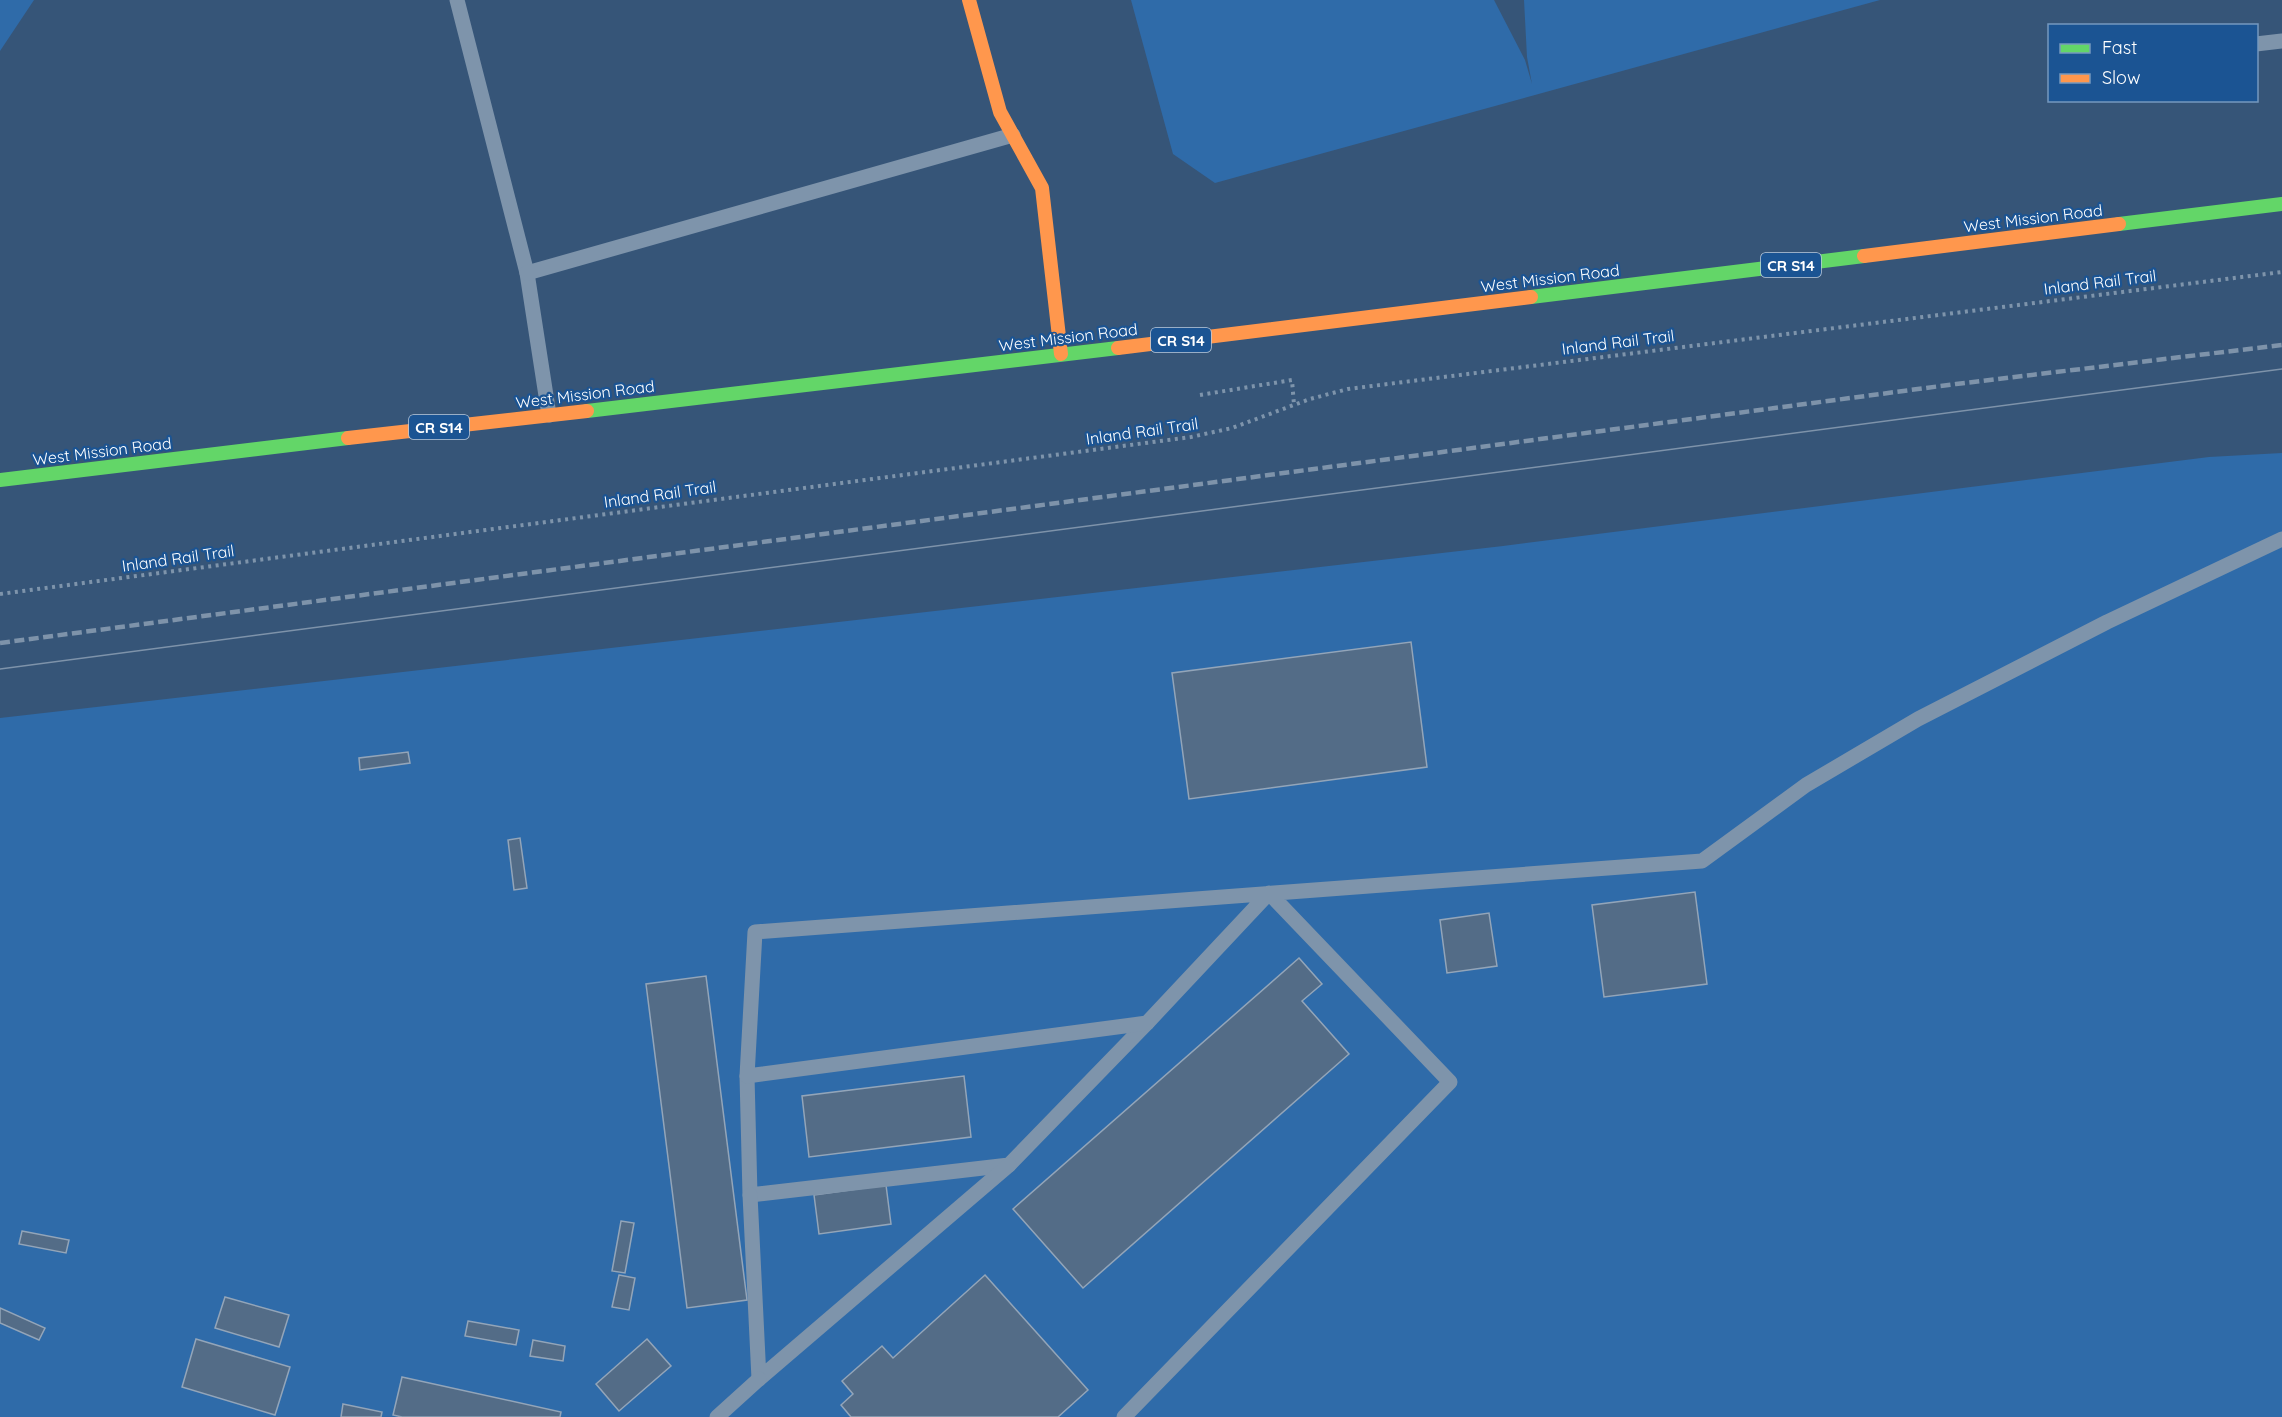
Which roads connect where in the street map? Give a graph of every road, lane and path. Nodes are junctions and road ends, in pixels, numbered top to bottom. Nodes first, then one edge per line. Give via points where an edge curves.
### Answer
1 (457, 0) edge
2 (969, 0) edge
3 (2282, 41) edge
4 (2258, 44) edge
5 (1013, 135) junction
6 (2282, 204) edge
7 (2282, 272) edge
8 (527, 273) junction
9 (1061, 354) junction
10 (1200, 395) dead end
11 (1294, 405) junction
12 (549, 415) junction
13 (0, 480) edge
14 (2282, 539) edge
15 (0, 594) edge
16 (1269, 893) junction
17 (1147, 1023) junction
18 (747, 1076) junction
19 (1009, 1165) junction
20 (750, 1195) junction
21 (759, 1379) junction
22 (717, 1417) edge
23 (1124, 1417) edge

1 - 8 lane
2 - 5 main road via 1000,112
3 - 4 lane
5 - 8 lane
5 - 9 main road via 1042,188
6 - 9 main road, West Mission Road / CR S14
7 - 11 path, Inland Rail Trail via 1348,389
8 - 12 lane
9 - 12 main road, West Mission Road / CR S14
10 - 11 path via 1292,380
11 - 15 path, Inland Rail Trail via 1232,428 1191,437
12 - 13 main road, West Mission Road / CR S14
14 - 16 lane via 2107,622 1918,719 1806,785 1702,861
16 - 17 lane
16 - 18 lane via 755,932
16 - 23 lane via 1450,1082
17 - 18 lane
17 - 19 lane
18 - 20 lane
19 - 20 lane
19 - 21 lane
20 - 21 lane
21 - 22 lane

